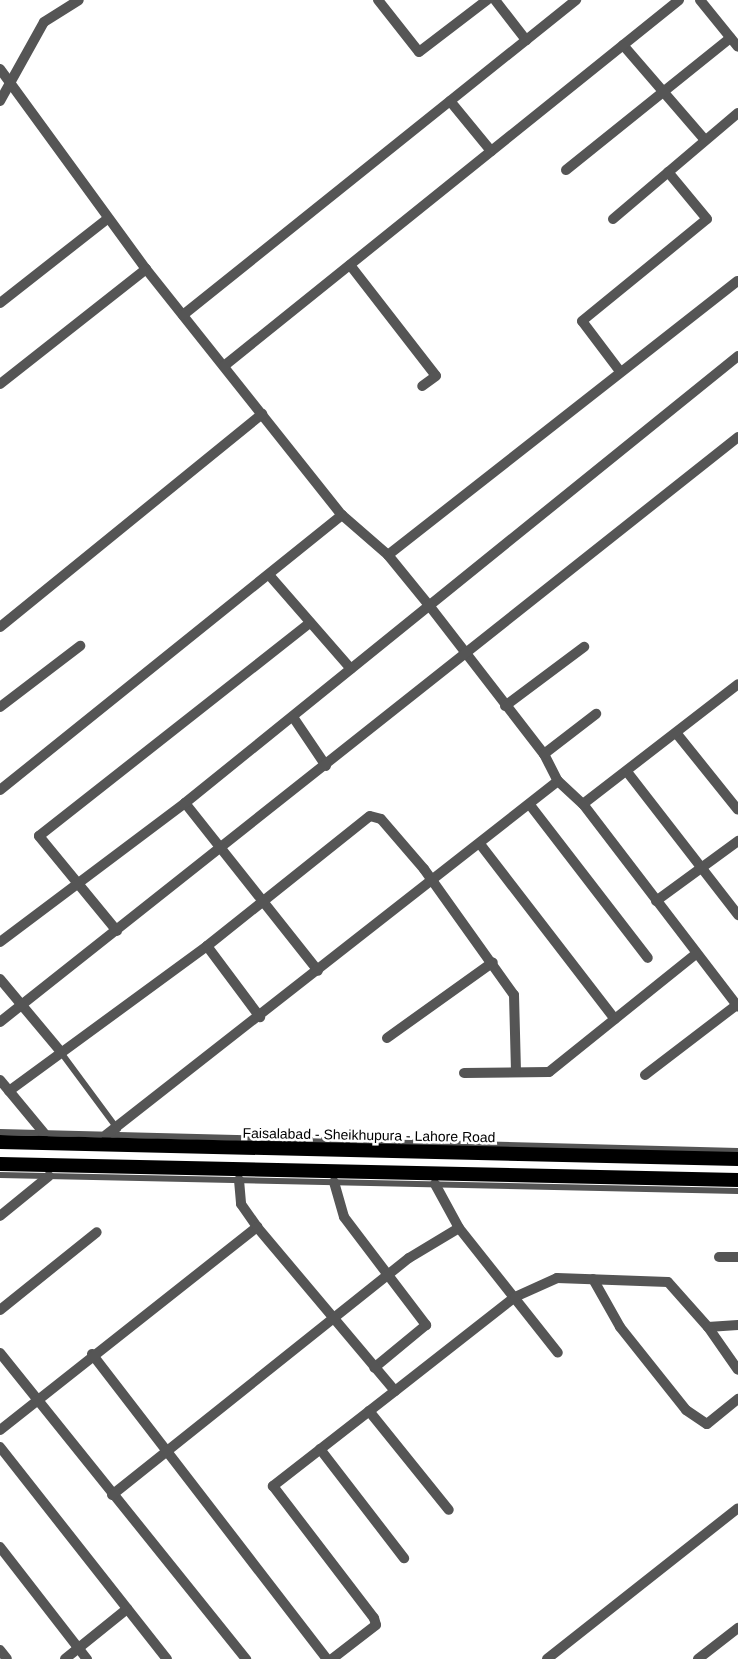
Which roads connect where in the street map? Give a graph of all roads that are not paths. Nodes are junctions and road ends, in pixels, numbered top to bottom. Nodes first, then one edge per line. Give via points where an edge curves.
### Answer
1 (79, 0) edge
2 (378, 0) edge
3 (487, 0) edge
4 (495, 0) edge
5 (576, 0) edge
6 (678, 0) edge
7 (700, 0) edge
8 (730, 38) junction
9 (526, 40) junction
10 (623, 45) junction
11 (738, 47) edge
12 (0, 69) edge
13 (13, 84) junction
14 (662, 92) junction
15 (0, 101) edge
16 (450, 101) junction
17 (738, 113) edge
18 (705, 140) junction
19 (492, 151) junction
20 (566, 170) dead end
21 (668, 172) junction
22 (107, 219) junction
23 (613, 219) dead end
24 (350, 265) junction
25 (146, 269) junction
26 (738, 281) edge
27 (0, 303) edge
28 (183, 315) junction
29 (738, 356) edge
30 (224, 366) junction
31 (619, 370) junction
32 (0, 384) edge
33 (422, 386) dead end
34 (262, 414) junction
35 (738, 437) edge
36 (342, 514) junction
37 (388, 555) junction
38 (270, 576) junction
39 (428, 604) junction
40 (310, 623) junction
41 (0, 627) edge
42 (80, 646) dead end
43 (584, 647) dead end
44 (466, 655) junction
45 (351, 669) junction
46 (738, 684) edge
47 (504, 706) junction
48 (0, 707) edge
49 (596, 714) dead end
50 (293, 717) junction
51 (677, 734) junction
52 (544, 754) junction
53 (326, 766) junction
54 (628, 773) junction
55 (558, 781) junction
56 (0, 790) edge
57 (185, 803) junction
58 (583, 804) junction
59 (530, 805) junction
60 (738, 810) edge
61 (738, 840) edge
62 (480, 844) junction
63 (221, 851) junction
64 (702, 868) junction
65 (432, 883) junction
66 (76, 884) junction
67 (656, 901) junction
68 (260, 903) junction
69 (738, 915) edge
70 (117, 931) junction
71 (0, 942) edge
72 (207, 946) junction
73 (696, 954) junction
74 (648, 958) dead end
75 (494, 962) junction
76 (318, 971) junction
77 (0, 979) edge
78 (23, 1005) junction
79 (738, 1006) edge
80 (260, 1017) junction
81 (615, 1019) junction
82 (0, 1022) edge
83 (387, 1038) dead end
84 (61, 1052) junction
85 (516, 1071) junction
86 (464, 1073) dead end
87 (645, 1076) dead end
88 (0, 1080) edge
89 (9, 1091) junction
90 (117, 1127) junction
91 (0, 1132) edge
92 (44, 1133) junction
93 (106, 1135) junction
94 (124, 1136) junction
95 (0, 1142) edge
96 (738, 1152) edge
97 (738, 1159) edge
98 (0, 1164) edge
99 (0, 1175) edge
100 (49, 1176) junction
101 (239, 1180) junction
102 (738, 1180) edge
103 (334, 1182) junction
104 (435, 1184) junction
105 (738, 1191) edge
106 (0, 1216) edge
107 (257, 1227) junction
108 (459, 1228) junction
109 (97, 1232) dead end
110 (719, 1257) dead end
111 (738, 1257) edge
112 (388, 1275) junction
113 (593, 1279) junction
114 (515, 1296) junction
115 (0, 1310) edge
116 (331, 1320) junction
117 (738, 1325) edge
118 (708, 1327) junction
119 (0, 1352) edge
120 (558, 1353) dead end
121 (92, 1354) junction
122 (374, 1368) junction
123 (738, 1370) edge
124 (394, 1391) junction
125 (738, 1399) edge
126 (37, 1400) junction
127 (369, 1411) junction
128 (0, 1430) edge
129 (0, 1448) edge
130 (320, 1449) junction
131 (166, 1452) junction
132 (112, 1495) junction
133 (738, 1508) edge
134 (449, 1510) dead end
135 (0, 1547) edge
136 (404, 1558) dead end
137 (127, 1609) junction
138 (738, 1628) edge
139 (79, 1649) junction
140 (0, 1650) edge
141 (7, 1659) edge
142 (66, 1659) edge
143 (87, 1659) edge
144 (167, 1659) edge
145 (246, 1659) edge
146 (326, 1659) edge
147 (332, 1659) edge
148 (547, 1659) edge
149 (698, 1659) edge

1 - 13 street via 44,22
2 - 3 street via 419,52
4 - 9 street
5 - 9 street
6 - 10 street
7 - 8 street
8 - 11 street
8 - 14 street
9 - 16 street
10 - 14 street
10 - 19 street
12 - 13 street
13 - 15 street
13 - 22 street
14 - 18 street
14 - 20 street
16 - 19 street
16 - 28 street
17 - 18 street
18 - 21 street
19 - 24 street
21 - 23 street
21 - 31 street via 707,219 582,321
22 - 25 street
22 - 27 street
24 - 30 street
24 - 33 street via 436,376
25 - 28 street
25 - 32 street
26 - 31 street
28 - 30 street
29 - 39 street
30 - 34 street
31 - 37 street
34 - 36 street
34 - 41 street
35 - 44 street
36 - 37 street
36 - 38 street
37 - 39 street
38 - 40 street
38 - 56 street
39 - 44 street
39 - 45 street
40 - 45 street
40 - 66 street via 39,836
42 - 48 street
43 - 47 street
44 - 47 street
44 - 53 street
45 - 50 street
46 - 51 street
47 - 52 street
49 - 52 street
50 - 53 street
50 - 57 street
51 - 54 street
51 - 60 street
52 - 55 street
53 - 63 street
54 - 58 street
54 - 64 street
55 - 58 street
55 - 59 street
57 - 63 street
57 - 66 street
58 - 67 street
59 - 62 street
59 - 74 street
61 - 64 street
62 - 65 street
62 - 81 street
63 - 68 street
63 - 70 street
64 - 67 street
64 - 69 street
65 - 68 street via 381,818 370,816
65 - 75 street
65 - 76 street
66 - 70 street
66 - 71 street
67 - 73 street
68 - 72 street
68 - 76 street
70 - 78 street
72 - 80 street
72 - 84 street
73 - 79 street
73 - 81 street
75 - 83 street
75 - 85 street via 514,996
76 - 80 street
77 - 78 street
78 - 82 street
78 - 84 street
79 - 87 street
80 - 90 street
81 - 85 street via 549,1072
84 - 89 street
84 - 90 lane
85 - 86 street
88 - 89 street
89 - 92 street
90 - 93 street
90 - 94 lane
91 - 92 lane
92 - 93 lane
93 - 94 lane
94 - 96 lane
95 - 97 highway, Faisalabad - Sheikhupura - Lahore Road
98 - 102 highway
99 - 100 lane
100 - 101 lane
100 - 106 street
101 - 103 lane
101 - 107 street via 241,1204
103 - 104 lane
103 - 112 street via 344,1218
104 - 105 lane
104 - 108 street
107 - 116 street
107 - 121 street
108 - 112 street
108 - 114 street
109 - 115 street
110 - 111 street
112 - 116 street
112 - 122 street via 426,1325
113 - 114 street via 557,1278
113 - 118 street via 668,1282
113 - 125 street via 620,1327 686,1410 707,1424
114 - 120 street
114 - 124 street
116 - 122 street
116 - 131 street
117 - 118 street
118 - 123 street
119 - 126 street
121 - 126 street
121 - 131 street
122 - 124 street
124 - 127 street
126 - 128 street
126 - 132 street
127 - 130 street
127 - 134 street
129 - 137 street
130 - 136 street
130 - 147 street via 273,1486 374,1618 376,1625
131 - 132 street
131 - 146 street
132 - 145 street
133 - 148 street
135 - 139 street
137 - 139 street
137 - 144 street
138 - 149 street
139 - 142 street
139 - 143 street
140 - 141 street

